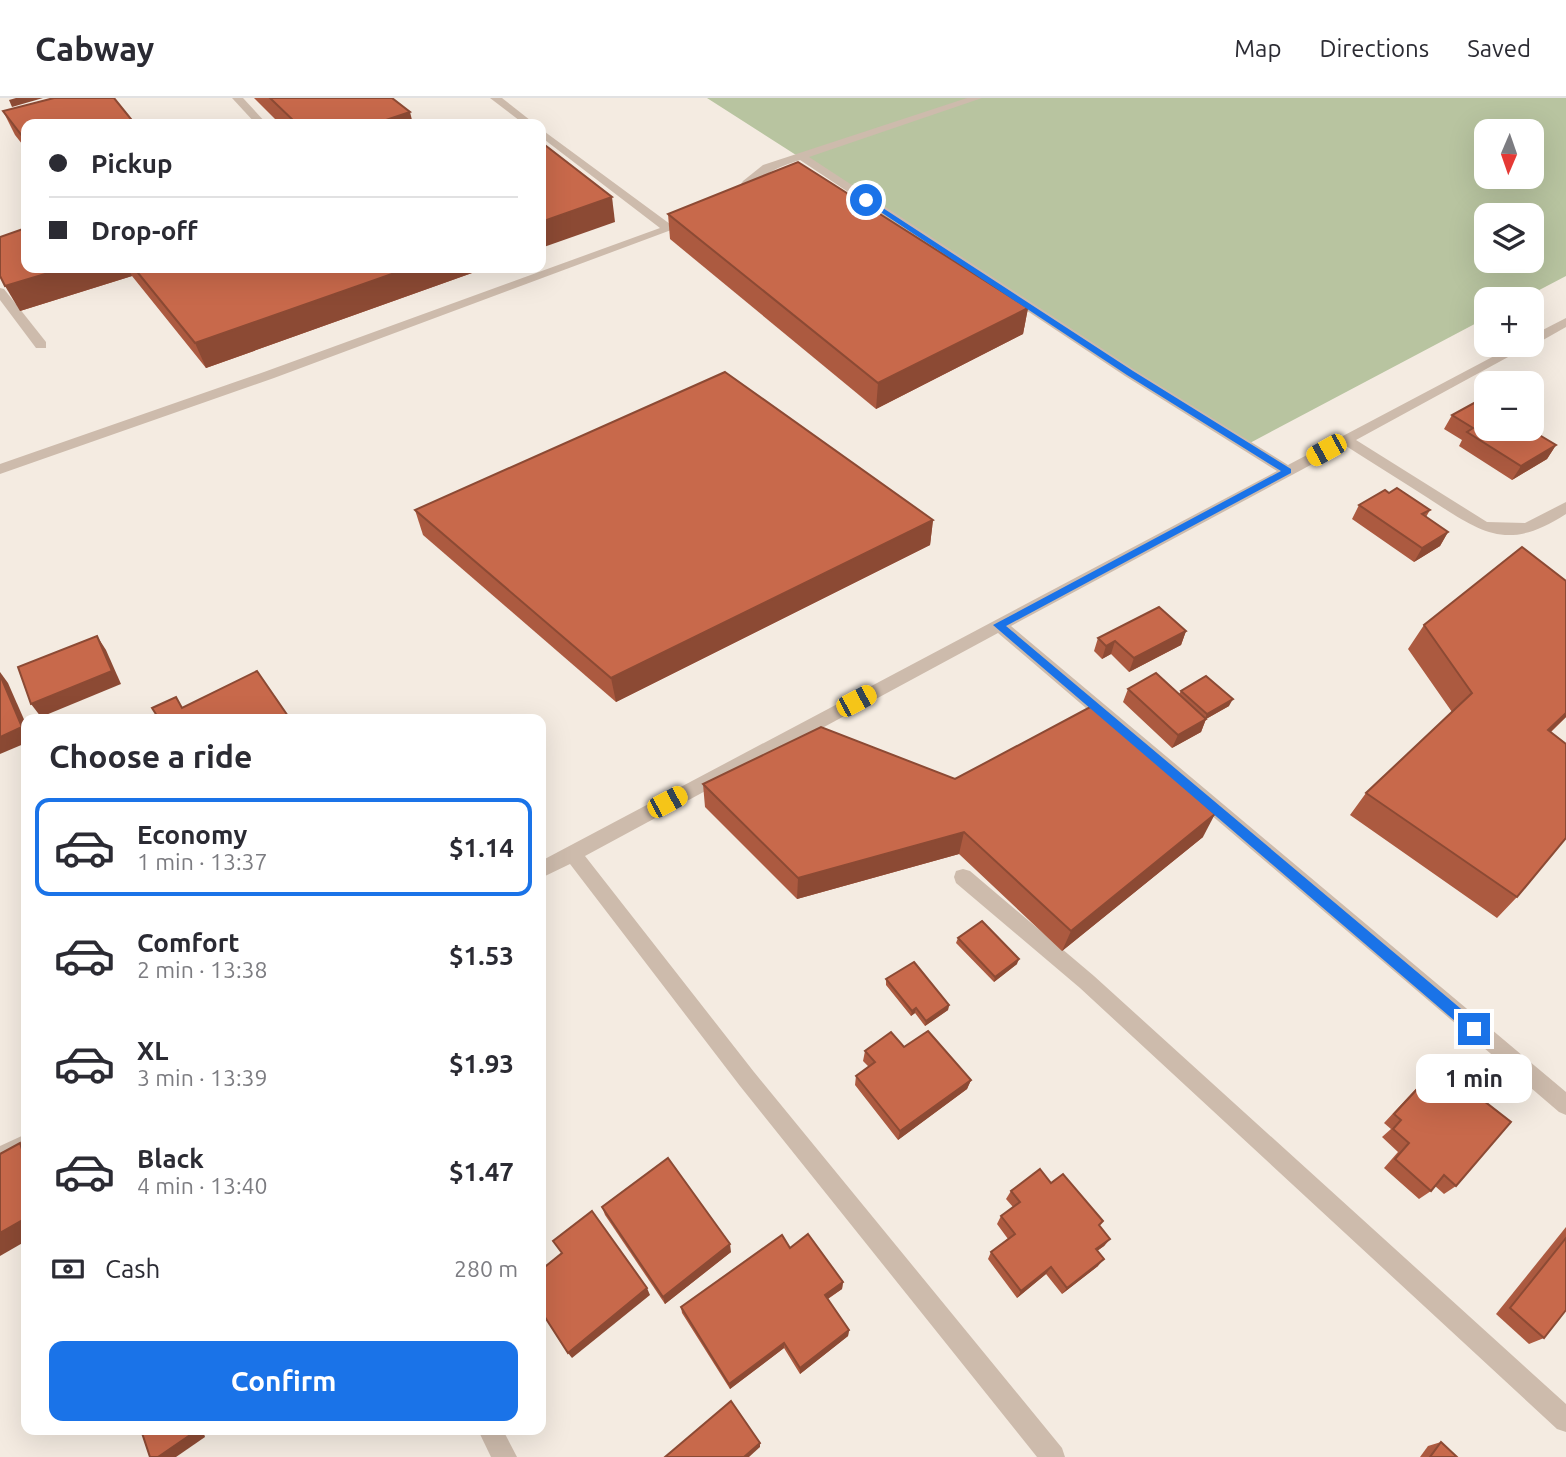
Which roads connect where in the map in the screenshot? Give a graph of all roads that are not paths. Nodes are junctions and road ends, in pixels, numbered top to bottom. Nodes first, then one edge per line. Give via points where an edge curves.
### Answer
1 (237, 98) edge
2 (495, 98) edge
3 (977, 98) edge
4 (257, 119) edge
5 (523, 119) edge
6 (546, 136) edge
7 (800, 156) junction
8 (724, 209) edge
9 (703, 216) edge
10 (668, 228) junction
11 (546, 273) edge
12 (546, 273) edge
13 (0, 292) edge
14 (1566, 323) edge
15 (1544, 334) edge
16 (41, 345) dead end
17 (1502, 357) edge
18 (1346, 440) junction
19 (0, 469) edge
20 (1288, 471) junction
21 (1566, 506) edge
22 (999, 625) junction
23 (572, 853) junction
24 (546, 867) edge
25 (963, 877) dead end
26 (1566, 1105) edge
27 (21, 1147) edge
28 (0, 1158) edge
29 (1566, 1420) edge
30 (493, 1435) edge
31 (505, 1457) edge
32 (1053, 1457) edge

1 - 4 street
2 - 5 street
3 - 7 street
6 - 10 street
7 - 8 street via 767,167
7 - 20 street
9 - 10 street
10 - 11 street
12 - 19 street
13 - 16 street
14 - 15 street
17 - 18 street
18 - 20 street
18 - 21 street via 1483,526 1508,531 1535,527
20 - 22 street
22 - 23 street
22 - 26 street
23 - 24 street
23 - 32 street via 747,1079
25 - 29 street via 1087,982
27 - 28 street
30 - 31 street

